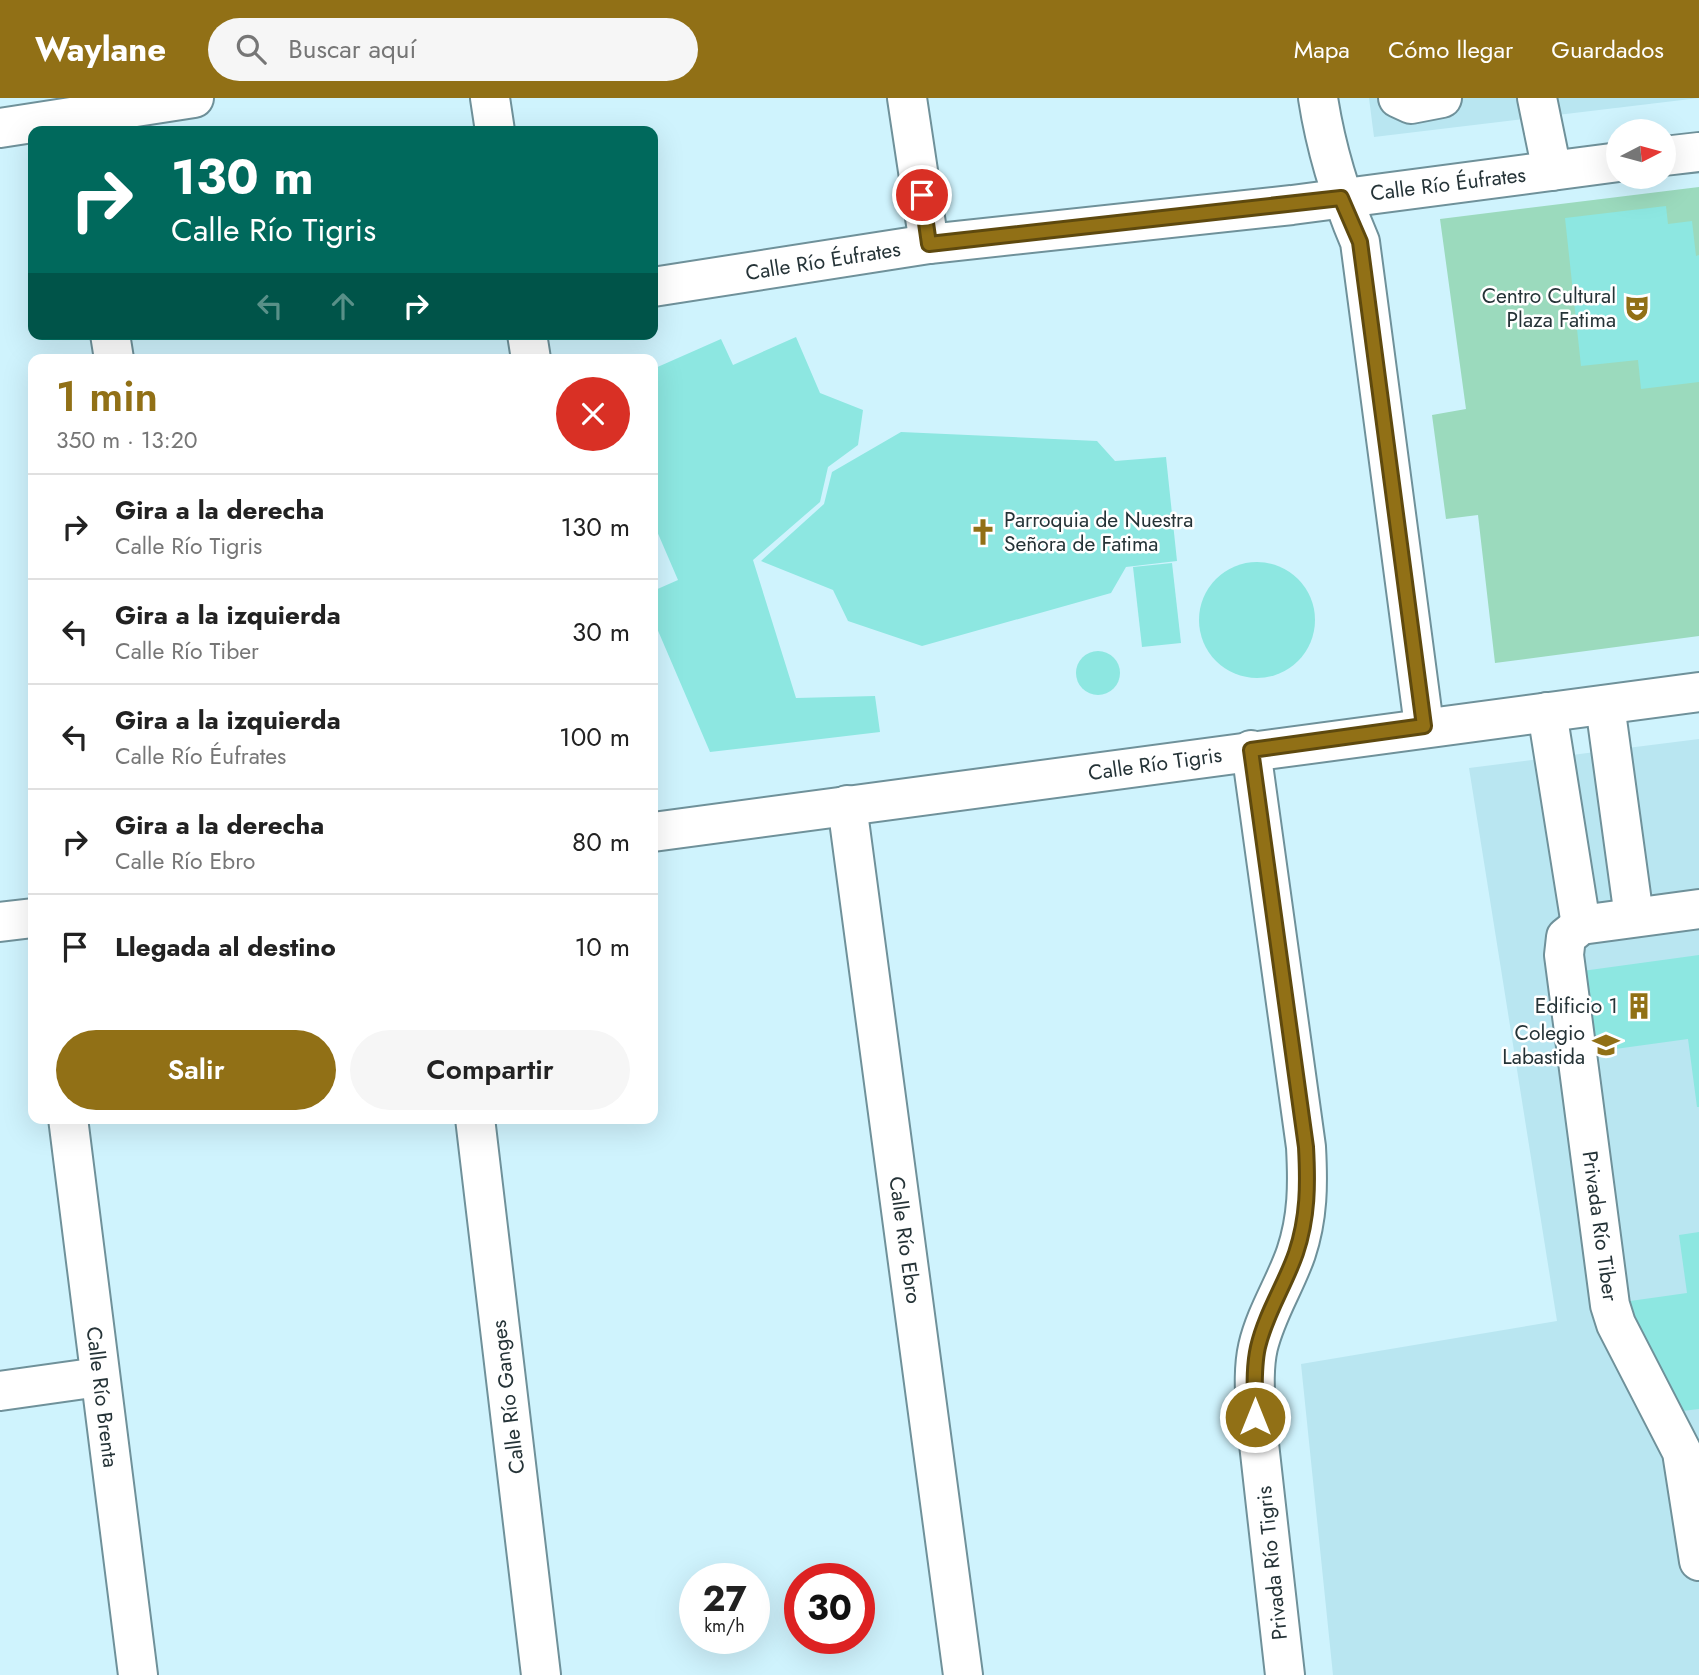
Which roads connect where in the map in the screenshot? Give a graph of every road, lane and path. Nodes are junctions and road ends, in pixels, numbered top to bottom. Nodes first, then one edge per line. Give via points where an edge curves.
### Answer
1 (194, 98) edge
2 (490, 98) edge
3 (907, 98) edge
4 (1318, 98) edge
5 (1398, 98) edge
6 (1442, 98) edge
7 (1537, 98) edge
8 (73, 116) edge
9 (494, 126) edge
10 (0, 128) edge
11 (1699, 152) edge
12 (1676, 155) edge
13 (1606, 164) edge
14 (1552, 171) junction
15 (1341, 198) junction
16 (929, 244) junction
17 (658, 286) edge
18 (1699, 692) edge
19 (1605, 705) junction
20 (1547, 712) junction
21 (1424, 726) junction
22 (1251, 750) junction
23 (847, 805) junction
24 (658, 831) edge
25 (1699, 909) edge
26 (1634, 917) junction
27 (28, 919) edge
28 (0, 922) edge
29 (1581, 925) junction
30 (69, 1124) edge
31 (476, 1124) edge
32 (99, 1377) junction
33 (0, 1391) edge
34 (1699, 1561) edge
35 (138, 1675) edge
36 (541, 1675) edge
37 (963, 1675) edge
38 (1285, 1675) edge

1 - 8 street
2 - 9 street
3 - 16 street
4 - 15 street via 1324,141
5 - 6 street via 1411,104
7 - 14 street
8 - 10 street
11 - 12 street
13 - 14 street, Calle Río Éufrates
14 - 15 street, Calle Río Éufrates
15 - 16 street, Calle Río Éufrates
15 - 21 street via 1360,242
16 - 17 street, Calle Río Éufrates
18 - 19 street, Calle Río Tigris
19 - 20 street, Calle Río Tigris
19 - 26 street
20 - 21 street, Calle Río Tigris
20 - 29 street
21 - 22 street, Calle Río Tigris
22 - 23 street, Calle Río Tigris
22 - 38 street, Privada Río Tigris via 1308,1189 1295,1255 1265,1321 1255,1382 1255,1417
23 - 24 street, Calle Río Tigris
23 - 37 street, Calle Río Ebro
25 - 26 street
26 - 29 street
27 - 28 street
29 - 34 street, Privada Río Tiber via 1566,937 1564,955 1610,1305 1682,1452
30 - 32 street, Calle Río Brenta
31 - 36 street, Calle Río Ganges
32 - 33 street
32 - 35 street, Calle Río Brenta

